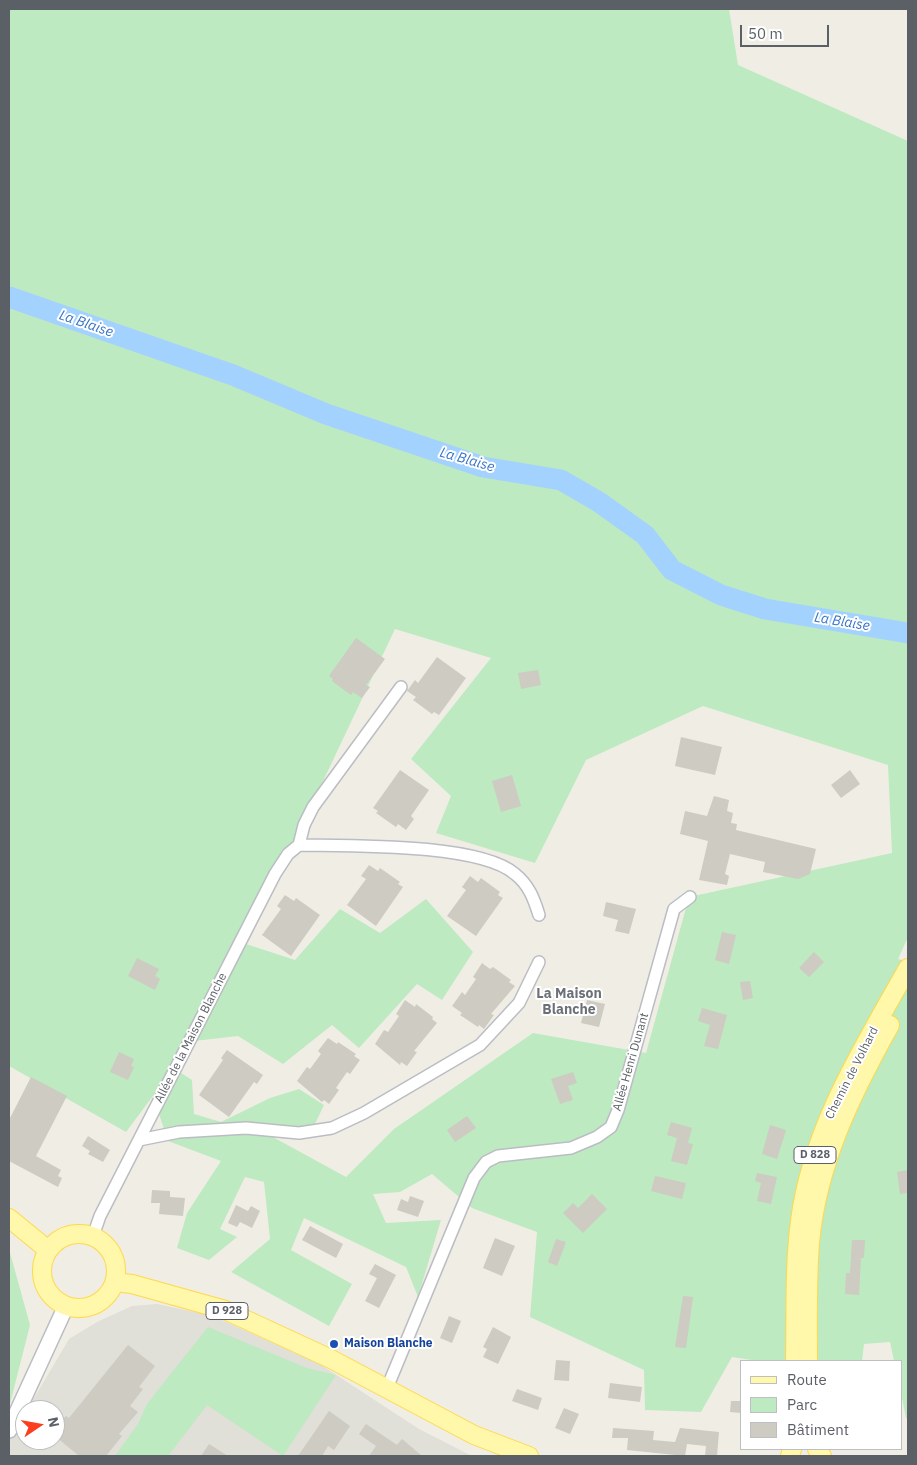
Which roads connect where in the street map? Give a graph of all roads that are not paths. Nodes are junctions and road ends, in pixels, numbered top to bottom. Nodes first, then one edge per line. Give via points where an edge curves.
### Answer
1 (401, 687) dead end
2 (298, 846) junction
3 (690, 897) dead end
4 (539, 916) dead end
5 (539, 962) dead end
6 (908, 968) edge
7 (908, 992) edge
8 (139, 1140) junction
9 (9, 1218) edge
10 (93, 1236) junction
11 (48, 1250) junction
12 (115, 1282) junction
13 (66, 1306) junction
14 (796, 1360) edge
15 (808, 1360) edge
16 (387, 1388) junction
17 (9, 1430) edge
18 (529, 1456) edge

1 - 2 street via 313,807
2 - 4 street via 426,849 494,862 515,873 532,893
2 - 8 street, Allée de la Maison Blanche via 288,854 275,874
3 - 16 street, Allée Henri Dunant via 674,909 611,1127 571,1148 498,1156 486,1162 474,1178
5 - 8 street via 519,1003 480,1045 364,1113 332,1128 298,1133 246,1128 179,1132
6 - 14 main road, Chemin de Volhard / D 828 via 838,1094 814,1159 800,1220 797,1253
7 - 15 main road, Chemin de Volhard / D 828 via 848,1106 824,1172 810,1241
8 - 10 street, Allée de la Maison Blanche
9 - 11 main road
10 - 11 main road via 68,1235
10 - 12 main road via 102,1241 115,1260
11 - 13 main road via 42,1266 44,1282 56,1301
12 - 13 main road via 110,1293 96,1304 78,1309
12 - 16 main road, D 928 via 226,1310
13 - 17 street
16 - 18 main road, D 928 via 474,1435

